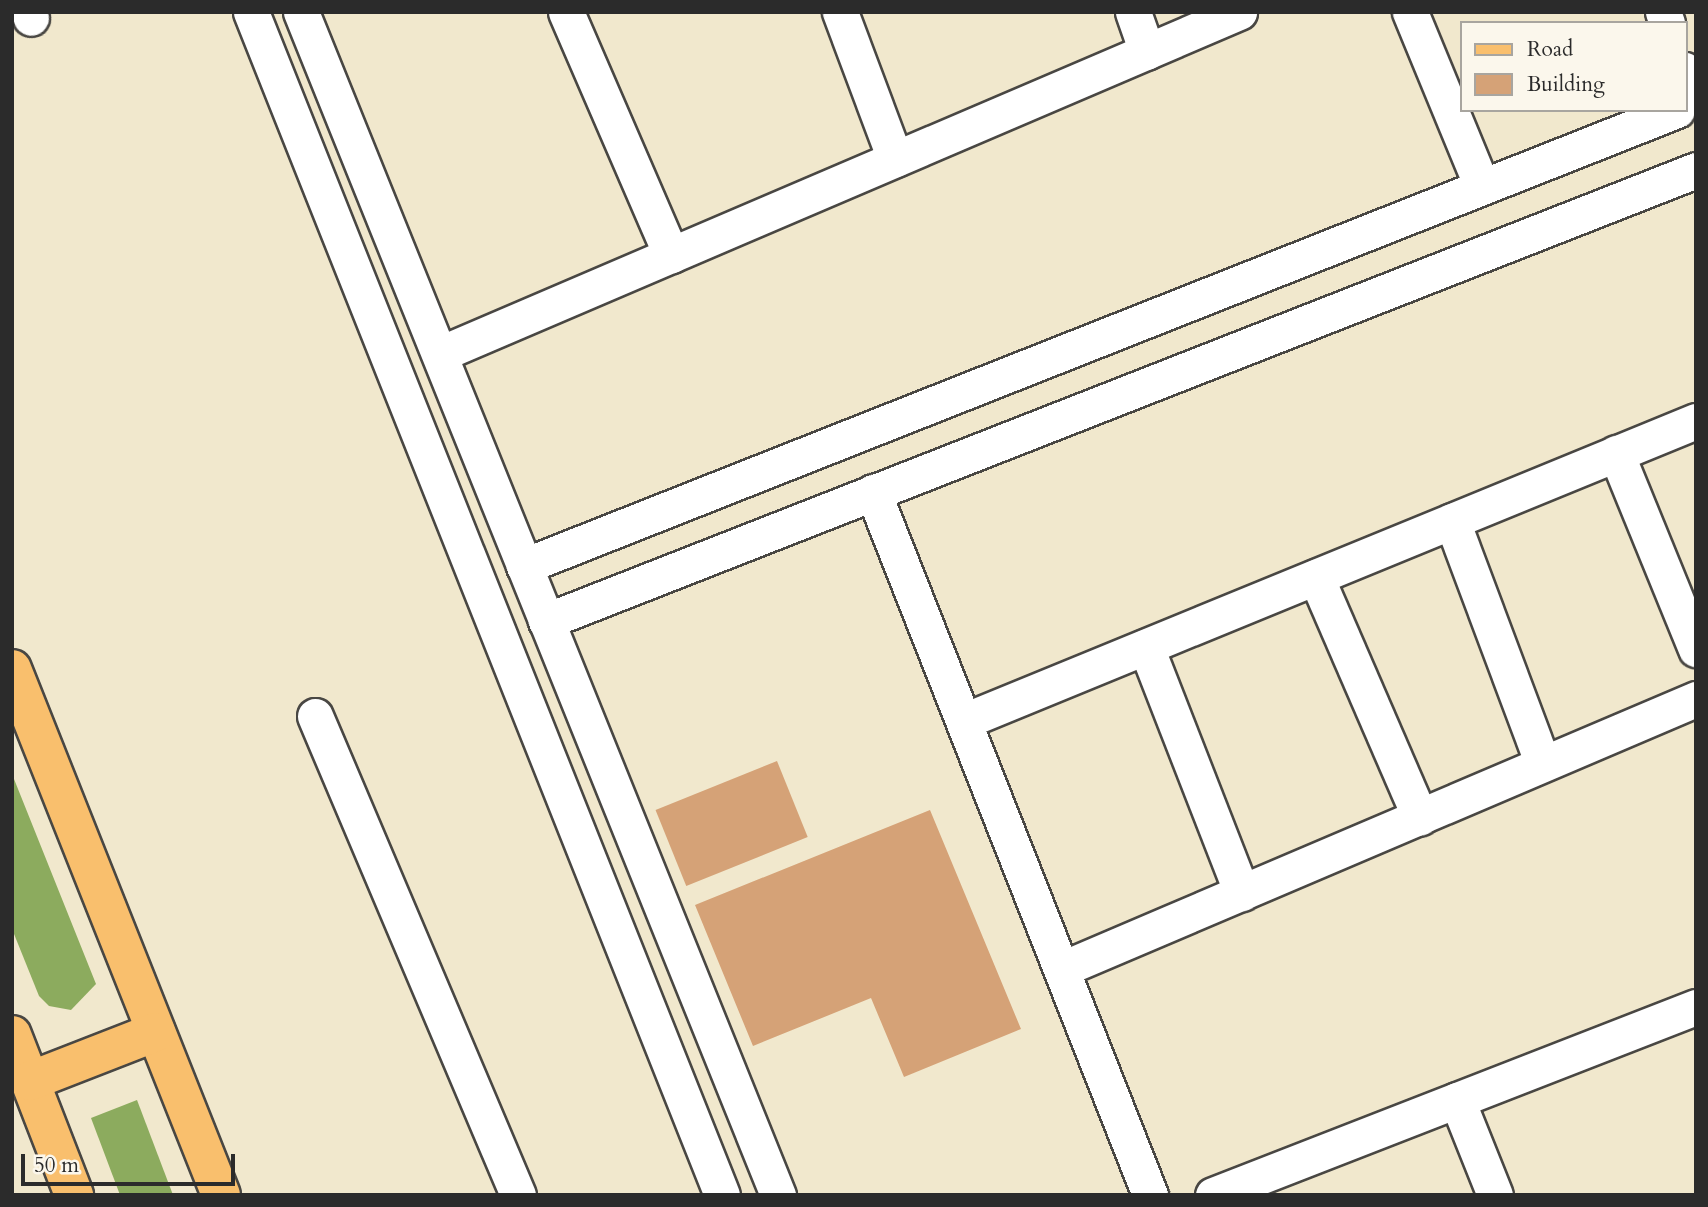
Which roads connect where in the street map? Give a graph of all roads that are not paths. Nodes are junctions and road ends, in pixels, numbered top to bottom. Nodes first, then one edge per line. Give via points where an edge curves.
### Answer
1 (251, 12) edge
2 (301, 12) edge
3 (566, 12) edge
4 (840, 12) edge
5 (1133, 12) edge
6 (1239, 12) edge
7 (1410, 12) edge
8 (1147, 52) junction
9 (1687, 75) edge
10 (1696, 97) edge
11 (1672, 112) edge
12 (895, 159) junction
13 (1696, 170) edge
14 (1482, 187) junction
15 (671, 255) junction
16 (442, 353) junction
17 (1696, 421) edge
18 (1616, 453) junction
19 (873, 492) junction
20 (1452, 521) junction
21 (524, 566) junction
22 (1316, 577) junction
23 (546, 621) junction
24 (1146, 647) junction
25 (1696, 649) edge
26 (12, 669) edge
27 (1696, 699) edge
28 (315, 716) dead end
29 (964, 721) junction
30 (1544, 764) junction
31 (1420, 817) junction
32 (1242, 893) junction
33 (1062, 970) junction
34 (1696, 1007) edge
35 (156, 1032) junction
36 (12, 1035) edge
37 (30, 1081) junction
38 (1457, 1100) junction
39 (74, 1195) edge
40 (221, 1195) edge
41 (518, 1195) edge
42 (722, 1195) edge
43 (778, 1195) edge
44 (1150, 1195) edge
45 (1213, 1195) edge
46 (1495, 1195) edge

1 - 42 street
2 - 16 street
3 - 15 street
4 - 12 street
5 - 8 street
6 - 8 street
7 - 14 street
8 - 12 street
9 - 10 street
11 - 14 street
12 - 15 street
13 - 19 street
14 - 21 street
15 - 16 street
16 - 21 street
17 - 18 street
18 - 20 street
18 - 25 street
19 - 23 street
19 - 29 street
20 - 22 street
20 - 30 street
21 - 23 street
22 - 24 street
22 - 31 street
23 - 43 street
24 - 29 street
24 - 32 street
26 - 35 main road
27 - 30 street
28 - 41 street
29 - 33 street
30 - 31 street
31 - 32 street
32 - 33 street
33 - 44 street
34 - 38 street
35 - 37 main road
35 - 40 main road
36 - 37 main road
37 - 39 main road
38 - 45 street
38 - 46 street

